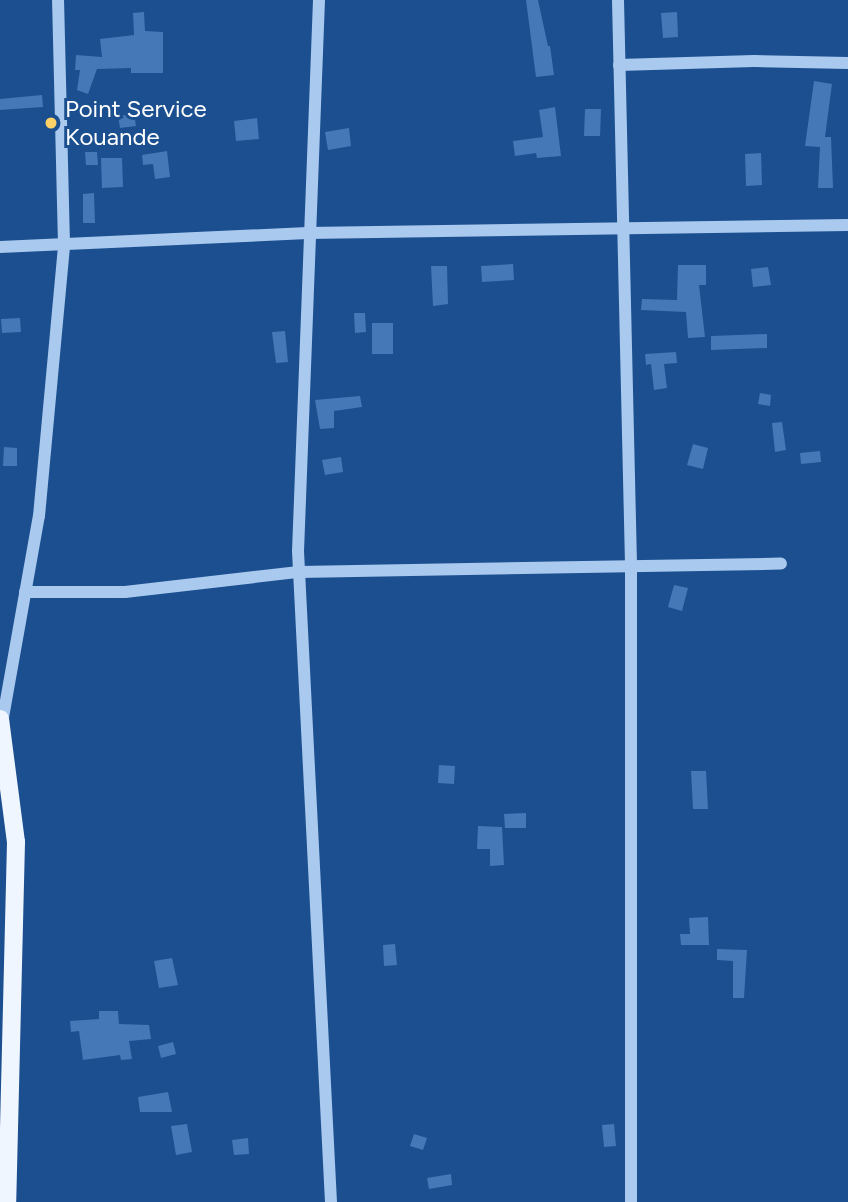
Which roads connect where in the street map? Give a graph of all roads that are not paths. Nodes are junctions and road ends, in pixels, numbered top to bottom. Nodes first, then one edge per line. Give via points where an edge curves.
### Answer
1 (58, 0) edge
2 (319, 0) edge
3 (618, 0) edge
4 (848, 63) edge
5 (619, 65) junction
6 (848, 225) edge
7 (621, 230) junction
8 (308, 233) junction
9 (64, 244) junction
10 (0, 247) edge
11 (781, 564) dead end
12 (631, 566) junction
13 (299, 572) junction
14 (25, 593) junction
15 (1, 721) edge
16 (7, 1202) edge
17 (331, 1202) edge
18 (631, 1202) edge

1 - 9 street
2 - 8 street
3 - 5 street
4 - 5 street
5 - 7 street
6 - 7 street
7 - 8 street
7 - 12 street
8 - 9 street
8 - 13 street
9 - 10 street
9 - 14 street via 38,516
11 - 12 street
12 - 13 street
12 - 18 street
13 - 14 street via 125,592
13 - 17 street
14 - 15 street
15 - 16 main road via 16,842

